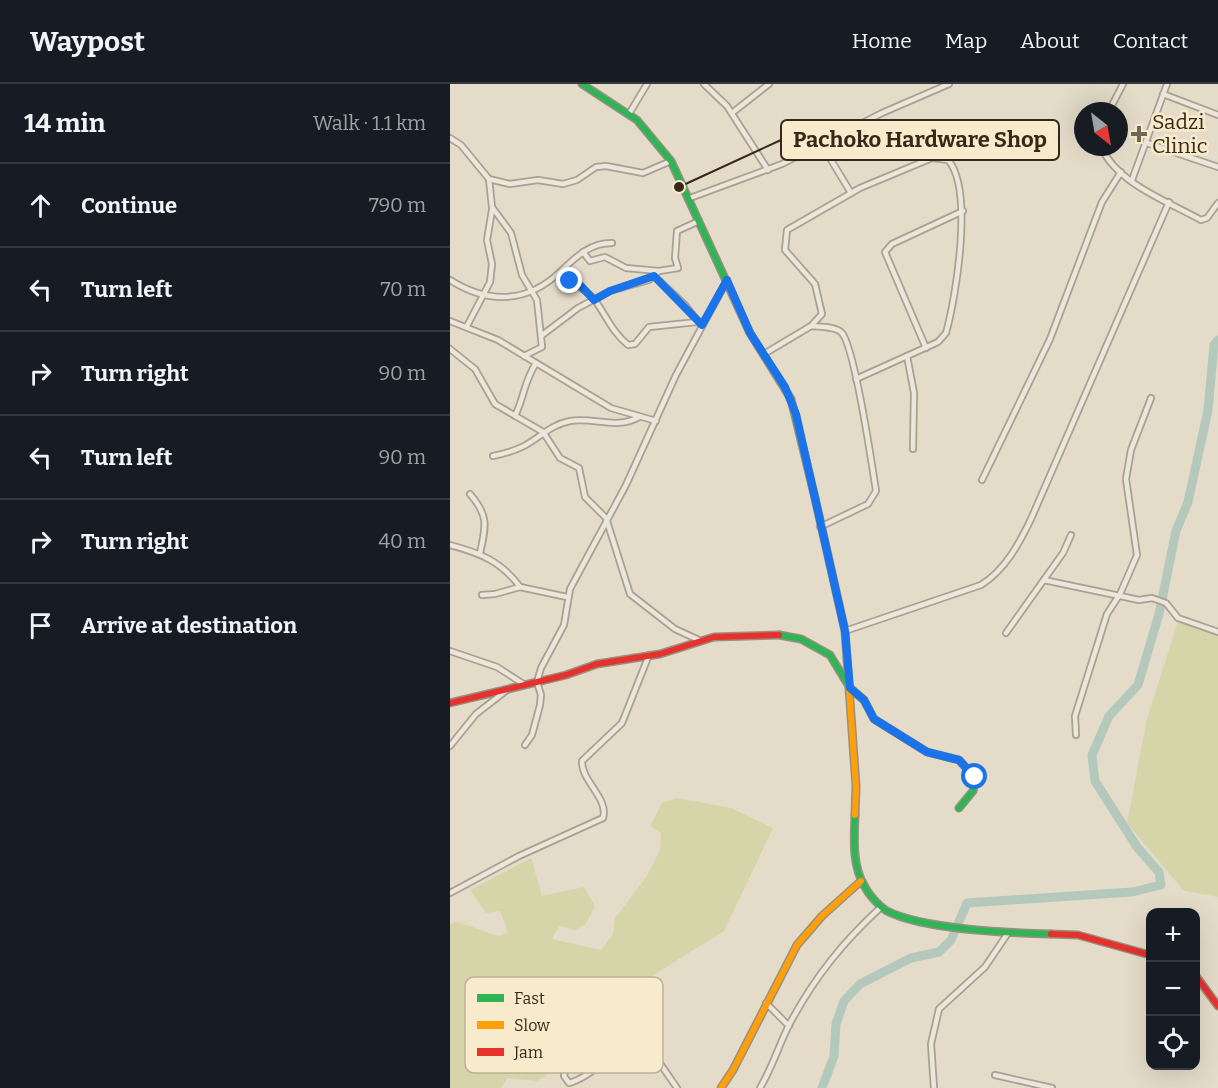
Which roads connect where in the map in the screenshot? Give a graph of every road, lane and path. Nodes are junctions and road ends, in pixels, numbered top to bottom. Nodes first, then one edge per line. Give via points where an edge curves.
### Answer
1 (582, 84) edge
2 (647, 84) edge
3 (704, 84) edge
4 (769, 84) edge
5 (949, 84) edge
6 (1123, 84) edge
7 (1167, 84) edge
8 (1163, 94) junction
9 (1114, 102) edge
10 (732, 113) junction
11 (629, 114) junction
12 (1218, 115) edge
13 (450, 138) edge
14 (1147, 143) junction
15 (822, 145) junction
16 (1106, 156) edge
17 (671, 161) junction
18 (1218, 167) edge
19 (768, 170) junction
20 (1121, 172) junction
21 (489, 179) junction
22 (1132, 180) junction
23 (851, 193) junction
24 (690, 198) junction
25 (1169, 202) junction
26 (1218, 203) edge
27 (492, 207) junction
28 (963, 211) junction
29 (699, 221) junction
30 (612, 243) dead end
31 (584, 252) junction
32 (659, 271) junction
33 (560, 273) junction
34 (654, 276) junction
35 (450, 280) edge
36 (727, 280) junction
37 (532, 290) junction
38 (484, 297) junction
39 (594, 300) junction
40 (450, 321) edge
41 (699, 323) junction
42 (467, 326) junction
43 (811, 326) junction
44 (542, 336) junction
45 (926, 348) junction
46 (450, 349) edge
47 (764, 354) junction
48 (524, 356) junction
49 (907, 356) junction
50 (536, 363) junction
51 (856, 378) junction
52 (1151, 398) dead end
53 (515, 416) junction
54 (639, 417) junction
55 (656, 421) junction
56 (543, 432) junction
57 (913, 448) dead end
58 (493, 456) dead end
59 (982, 480) dead end
60 (470, 494) dead end
61 (606, 518) junction
62 (820, 527) junction
63 (1071, 535) dead end
64 (450, 545) edge
65 (480, 553) junction
66 (1044, 580) junction
67 (520, 587) junction
68 (1120, 594) junction
69 (482, 595) dead end
70 (567, 597) junction
71 (845, 631) junction
72 (1218, 632) edge
73 (1006, 633) dead end
74 (701, 641) junction
75 (450, 651) edge
76 (649, 656) junction
77 (537, 682) junction
78 (525, 685) junction
79 (850, 688) junction
80 (507, 690) junction
81 (450, 703) edge
82 (1076, 735) dead end
83 (525, 745) dead end
84 (450, 746) edge
85 (959, 808) dead end
86 (861, 881) junction
87 (450, 893) edge
88 (881, 907) junction
89 (1008, 933) junction
90 (1146, 954) edge
91 (1200, 981) edge
92 (766, 1003) junction
93 (1218, 1006) edge
94 (789, 1026) junction
95 (663, 1068) edge
96 (566, 1073) edge
97 (590, 1073) edge
98 (995, 1075) dead end
99 (677, 1088) edge
100 (721, 1088) edge
101 (760, 1088) edge
102 (934, 1088) edge
103 (1043, 1088) edge
104 (1052, 1088) edge

1 - 11 street
2 - 11 street
3 - 10 street
4 - 10 street
5 - 15 street via 882,112
6 - 9 street
7 - 8 street
8 - 12 street
8 - 14 street
10 - 19 street
11 - 17 street
13 - 21 street via 461,145
14 - 18 street
14 - 22 street
15 - 19 street
15 - 23 street
16 - 20 street
17 - 21 street via 646,173 600,166 577,180 561,184 538,180 510,184
17 - 24 street
19 - 24 street
20 - 22 street
20 - 59 street via 1102,202 1050,339
21 - 27 street
22 - 25 street
23 - 28 street via 938,158 948,160 957,174
23 - 43 street via 792,226 785,235 788,255 818,290 822,314
24 - 29 street
25 - 26 street via 1201,220
25 - 71 street via 1031,519 1007,560 981,585
27 - 37 street via 511,233 522,275
27 - 38 street via 487,240 492,264
28 - 45 street via 946,333 942,340
28 - 45 street via 892,243 885,252
29 - 32 street via 677,232 678,268
29 - 36 street
30 - 31 street via 597,243
31 - 32 street via 590,261 605,257 626,268
31 - 33 street
32 - 34 street
33 - 37 street
33 - 39 street
34 - 39 street
34 - 41 street
35 - 38 street
36 - 41 street
36 - 47 street via 750,333
37 - 38 street via 512,297
37 - 44 street
38 - 42 street
39 - 41 street via 611,327 630,346 649,327
39 - 44 street
40 - 42 street
41 - 55 street
42 - 48 street
43 - 47 street
43 - 51 street via 837,329 843,334
44 - 48 street via 542,348
45 - 49 street
46 - 53 street via 474,369 495,404
47 - 62 street via 796,414
48 - 50 street
49 - 51 street
49 - 57 street via 914,393
50 - 53 street via 525,381
50 - 54 street via 611,408
51 - 62 street via 875,494 864,506
52 - 68 street via 1126,468 1137,555
53 - 56 street
54 - 55 street
54 - 56 street via 624,423 575,420
55 - 61 street
56 - 58 street via 523,447
56 - 61 street via 560,458 579,468 585,497
60 - 65 street via 486,524
61 - 70 street
61 - 74 street via 630,594 675,629
62 - 71 street
63 - 66 street
64 - 65 street
65 - 67 street via 506,570
66 - 68 street
66 - 73 street
67 - 69 street
67 - 70 street
68 - 72 street via 1166,603 1178,618
68 - 82 street via 1107,614 1075,716
70 - 77 street via 564,625 545,655
71 - 79 street
74 - 76 street
74 - 79 street via 750,634 801,639 830,655
75 - 78 street via 497,667
76 - 77 street via 597,664
76 - 87 street via 622,723 582,761 584,773 603,807 603,818
77 - 78 street
77 - 83 street via 540,705
78 - 80 street
79 - 85 street via 864,700 874,719 927,752 955,758 972,773 976,779 974,789
79 - 86 street via 856,786 854,842
80 - 81 street
80 - 84 street via 476,714
86 - 88 street
86 - 92 street via 797,945
88 - 89 street via 895,915 944,926
88 - 94 street via 839,948
89 - 90 street via 1078,935
89 - 102 street via 988,964 939,1009 931,1044
91 - 93 street
92 - 94 street
92 - 100 street
94 - 101 street
95 - 99 street
96 - 97 street via 565,1081 575,1082
98 - 103 street
103 - 104 street

